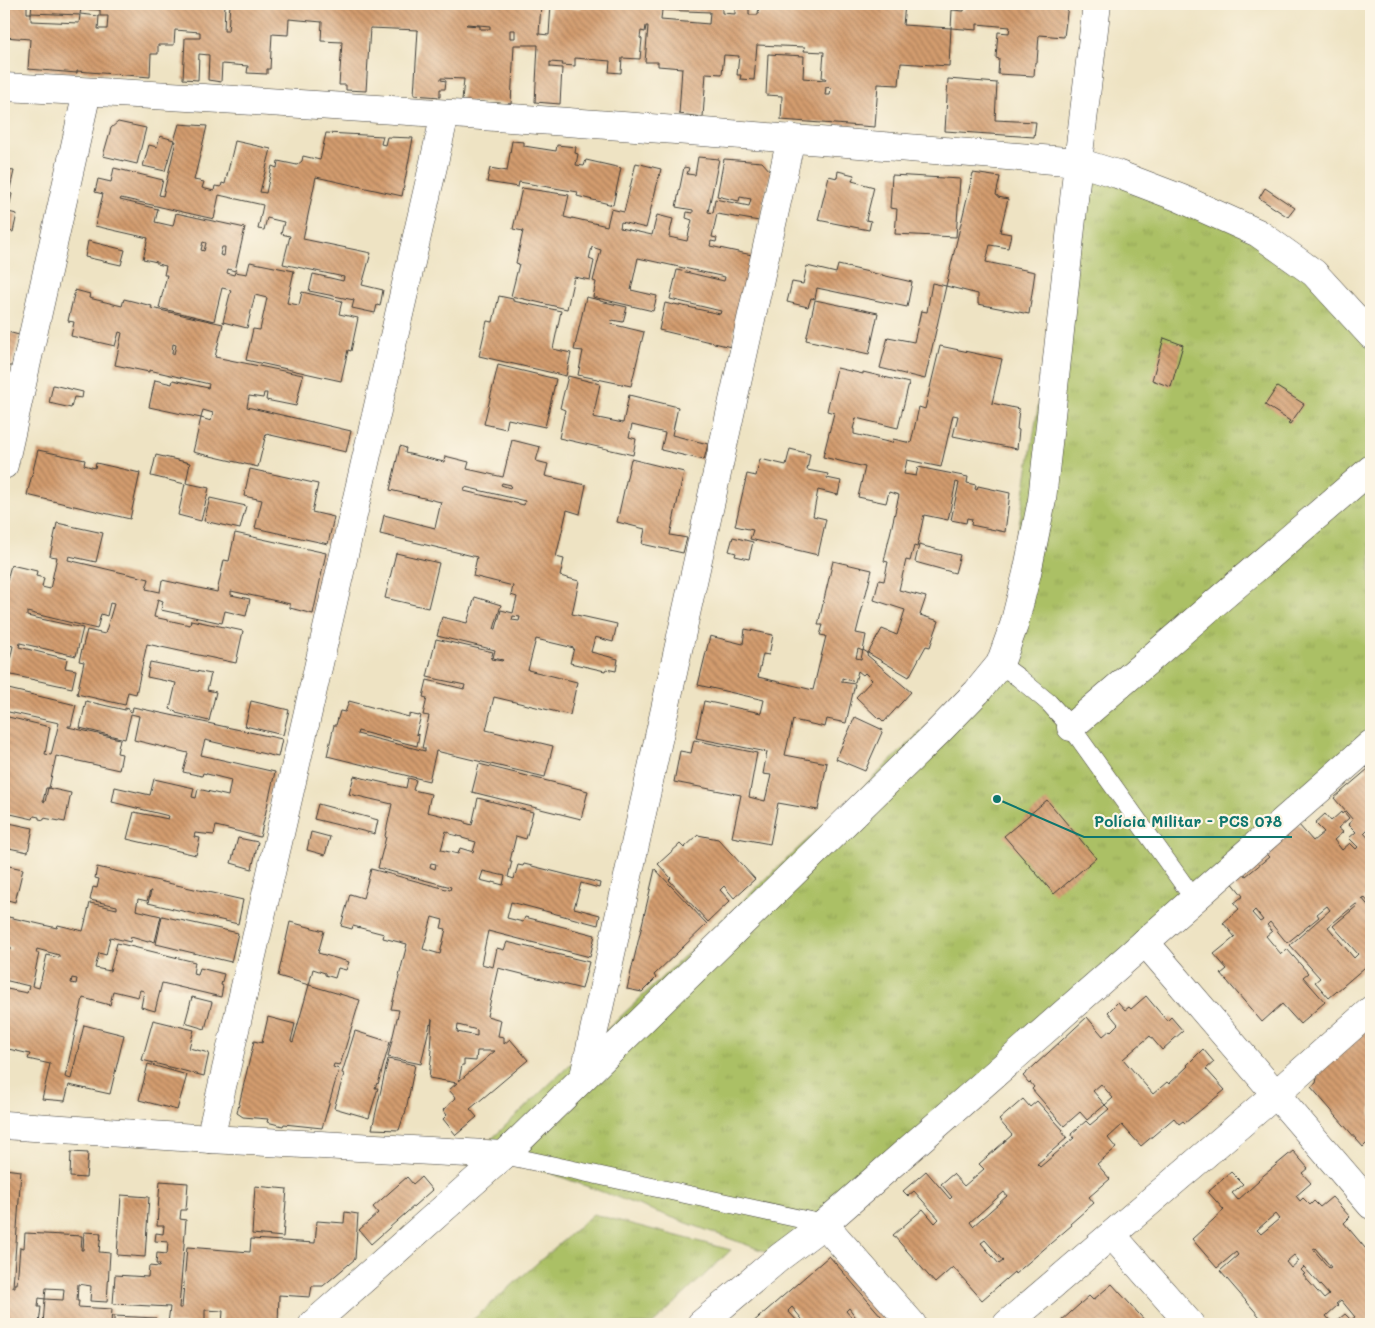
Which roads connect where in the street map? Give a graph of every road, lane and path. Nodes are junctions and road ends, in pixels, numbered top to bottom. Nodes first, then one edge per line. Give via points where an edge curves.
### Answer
1 (1097, 4) edge
2 (4, 88) edge
3 (88, 92) junction
4 (445, 114) junction
5 (791, 138) junction
6 (1078, 162) junction
7 (1371, 335) edge
8 (4, 465) edge
9 (1371, 469) edge
10 (1000, 664) junction
11 (1071, 727) junction
12 (1371, 744) edge
13 (1194, 899) junction
14 (1145, 942) junction
15 (1371, 1010) edge
16 (584, 1076) junction
17 (1276, 1094) junction
18 (4, 1125) edge
19 (210, 1139) junction
20 (504, 1155) junction
21 (1371, 1205) edge
22 (824, 1224) junction
23 (1112, 1235) junction
24 (313, 1324) edge
25 (701, 1324) edge
26 (912, 1324) edge
27 (1007, 1324) edge
28 (1190, 1324) edge

1 - 6 street
2 - 3 street
3 - 4 street
3 - 8 street
4 - 5 street
4 - 19 street
5 - 6 street
5 - 16 street
6 - 7 street via 1180,198 1258,233 1314,273
6 - 10 street via 1042,500 1014,625
9 - 11 street
10 - 11 lane via 1050,703
10 - 16 street via 937,733
11 - 13 lane
12 - 13 street
13 - 14 street
14 - 17 street
14 - 22 street
15 - 17 street
16 - 20 street
17 - 21 street
17 - 23 street
18 - 19 street
19 - 20 street
20 - 22 lane
20 - 24 street
22 - 25 street
22 - 26 street
23 - 27 street
23 - 28 street

